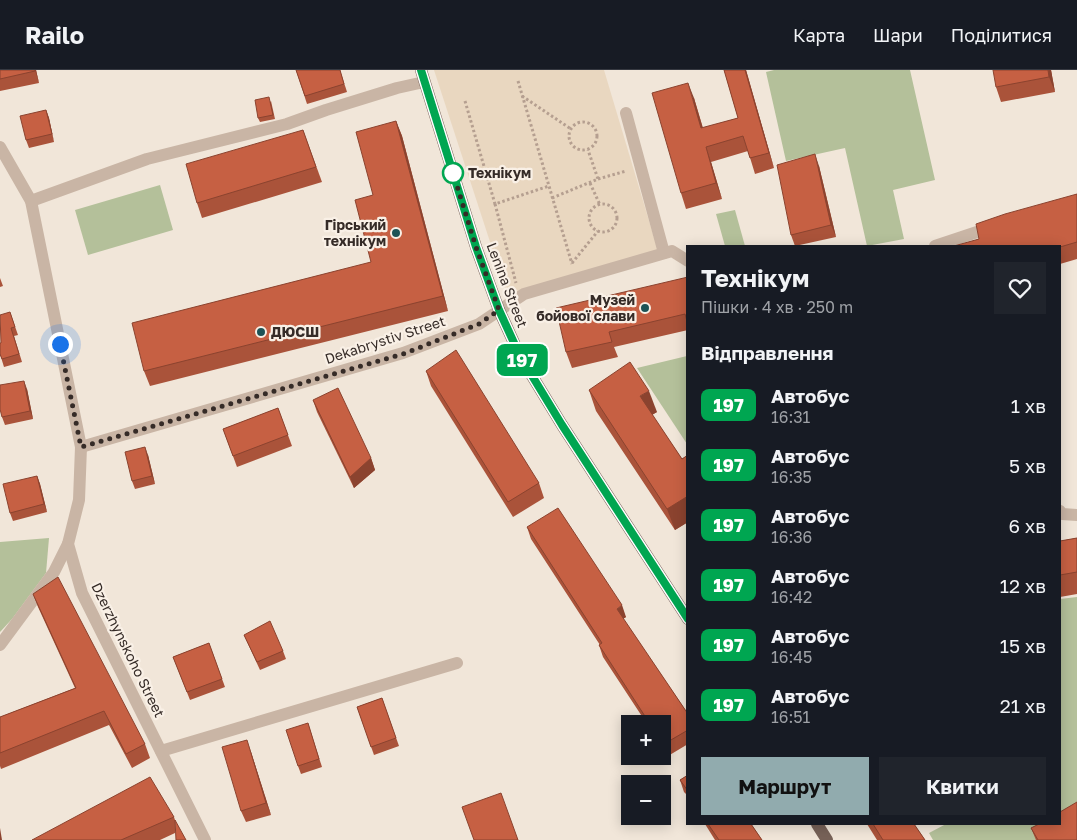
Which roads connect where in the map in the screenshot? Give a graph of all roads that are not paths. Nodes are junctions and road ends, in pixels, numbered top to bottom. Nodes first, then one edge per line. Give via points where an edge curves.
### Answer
1 (423, 76) edge
2 (626, 114) dead end
3 (0, 147) edge
4 (31, 201) junction
5 (1001, 224) edge
6 (938, 245) edge
7 (664, 253) junction
8 (686, 260) edge
9 (499, 310) junction
10 (81, 447) junction
11 (1061, 512) edge
12 (1077, 515) edge
13 (68, 544) junction
14 (686, 616) edge
15 (0, 645) edge
16 (457, 663) dead end
17 (161, 751) junction
18 (818, 825) edge
19 (206, 840) edge
20 (828, 840) edge

1 - 4 street via 397,88 288,124 147,159
1 - 9 main road, Lenina Street
2 - 7 street
3 - 4 street, Dzerzhynskoho Street
4 - 10 street, Dzerzhynskoho Street
5 - 6 street
7 - 8 street via 672,250
7 - 9 street, Dekabrystiv Street via 519,297
9 - 10 street, Dekabrystiv Street via 479,324 403,354
9 - 14 main road, Lenina Street via 524,364
10 - 13 street, Dzerzhynskoho Street via 79,500
11 - 12 street
13 - 15 street via 54,572
13 - 17 street, Dzerzhynskoho Street via 82,593
16 - 17 street
17 - 19 street, Dzerzhynskoho Street
18 - 20 main road

